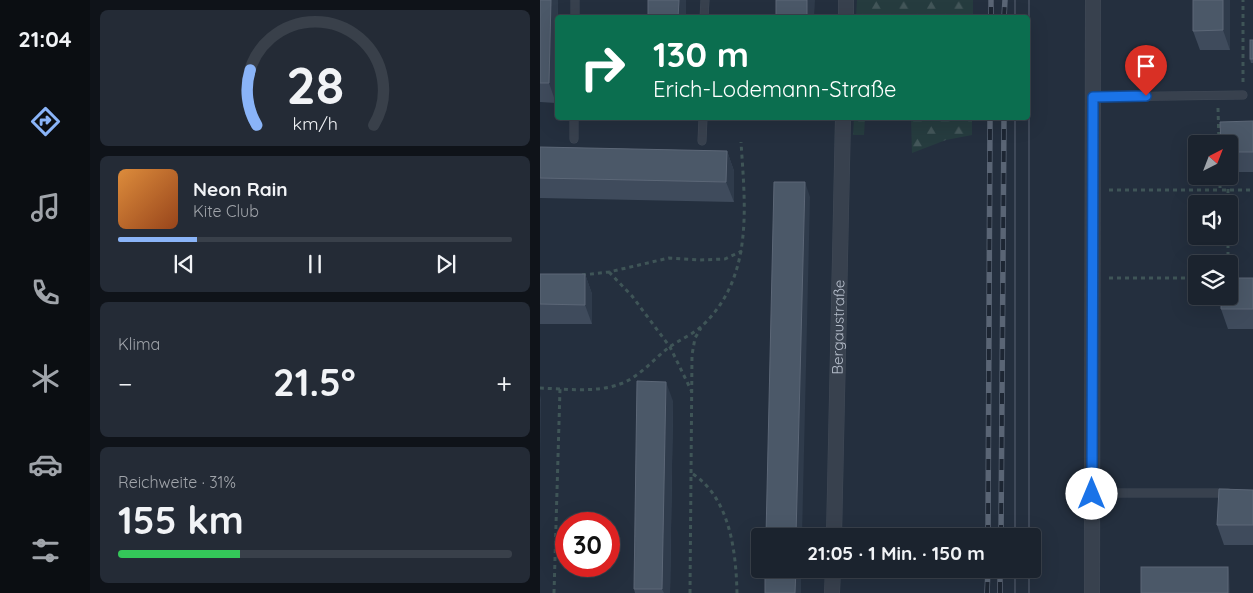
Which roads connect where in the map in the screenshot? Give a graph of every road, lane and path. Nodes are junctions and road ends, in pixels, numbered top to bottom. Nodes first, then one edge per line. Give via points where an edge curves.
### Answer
1 (576, 0) edge
2 (705, 0) edge
3 (846, 0) edge
4 (1093, 0) edge
5 (1243, 0) edge
6 (575, 15) edge
7 (704, 15) edge
8 (846, 15) edge
9 (1218, 95) junction
10 (1243, 95) joint
11 (1093, 97) junction
12 (574, 120) edge
13 (702, 120) edge
14 (843, 120) edge
15 (1219, 135) edge
16 (574, 139) dead end
17 (702, 141) dead end
18 (741, 142) dead end
19 (1220, 185) edge
20 (1093, 190) junction
21 (1220, 190) junction
22 (1228, 190) junction
23 (1253, 190) edge
24 (1228, 195) edge
25 (743, 251) junction
26 (610, 272) junction
27 (576, 275) edge
28 (1093, 278) junction
29 (1188, 278) edge
30 (703, 326) junction
31 (670, 347) junction
32 (540, 388) edge
33 (560, 389) junction
34 (692, 392) junction
35 (692, 474) junction
36 (1092, 494) junction
37 (1234, 494) edge
38 (834, 528) edge
39 (833, 578) edge
40 (554, 593) edge
41 (690, 593) edge
42 (737, 593) edge
43 (832, 593) edge
44 (1092, 593) edge

1 - 6 lane
2 - 7 lane
3 - 8 street
4 - 11 street
5 - 10 path
9 - 10 lane
9 - 11 lane
9 - 15 path
11 - 20 street
12 - 16 lane
13 - 17 lane
14 - 38 street, Bergaustraße
18 - 25 path via 746,216
19 - 21 path
20 - 21 path
20 - 28 street
21 - 22 path
22 - 23 path
22 - 24 path
25 - 26 path via 725,259 669,258
25 - 30 path via 736,277
26 - 27 path
26 - 31 path
28 - 29 path
28 - 36 street
30 - 31 path
30 - 34 path via 695,338 692,355
31 - 33 path via 621,384 604,389
31 - 34 path
32 - 33 path
33 - 40 path
34 - 35 path
35 - 41 path
35 - 42 path via 705,482 729,528 735,551
36 - 37 lane
36 - 44 street
39 - 43 street

